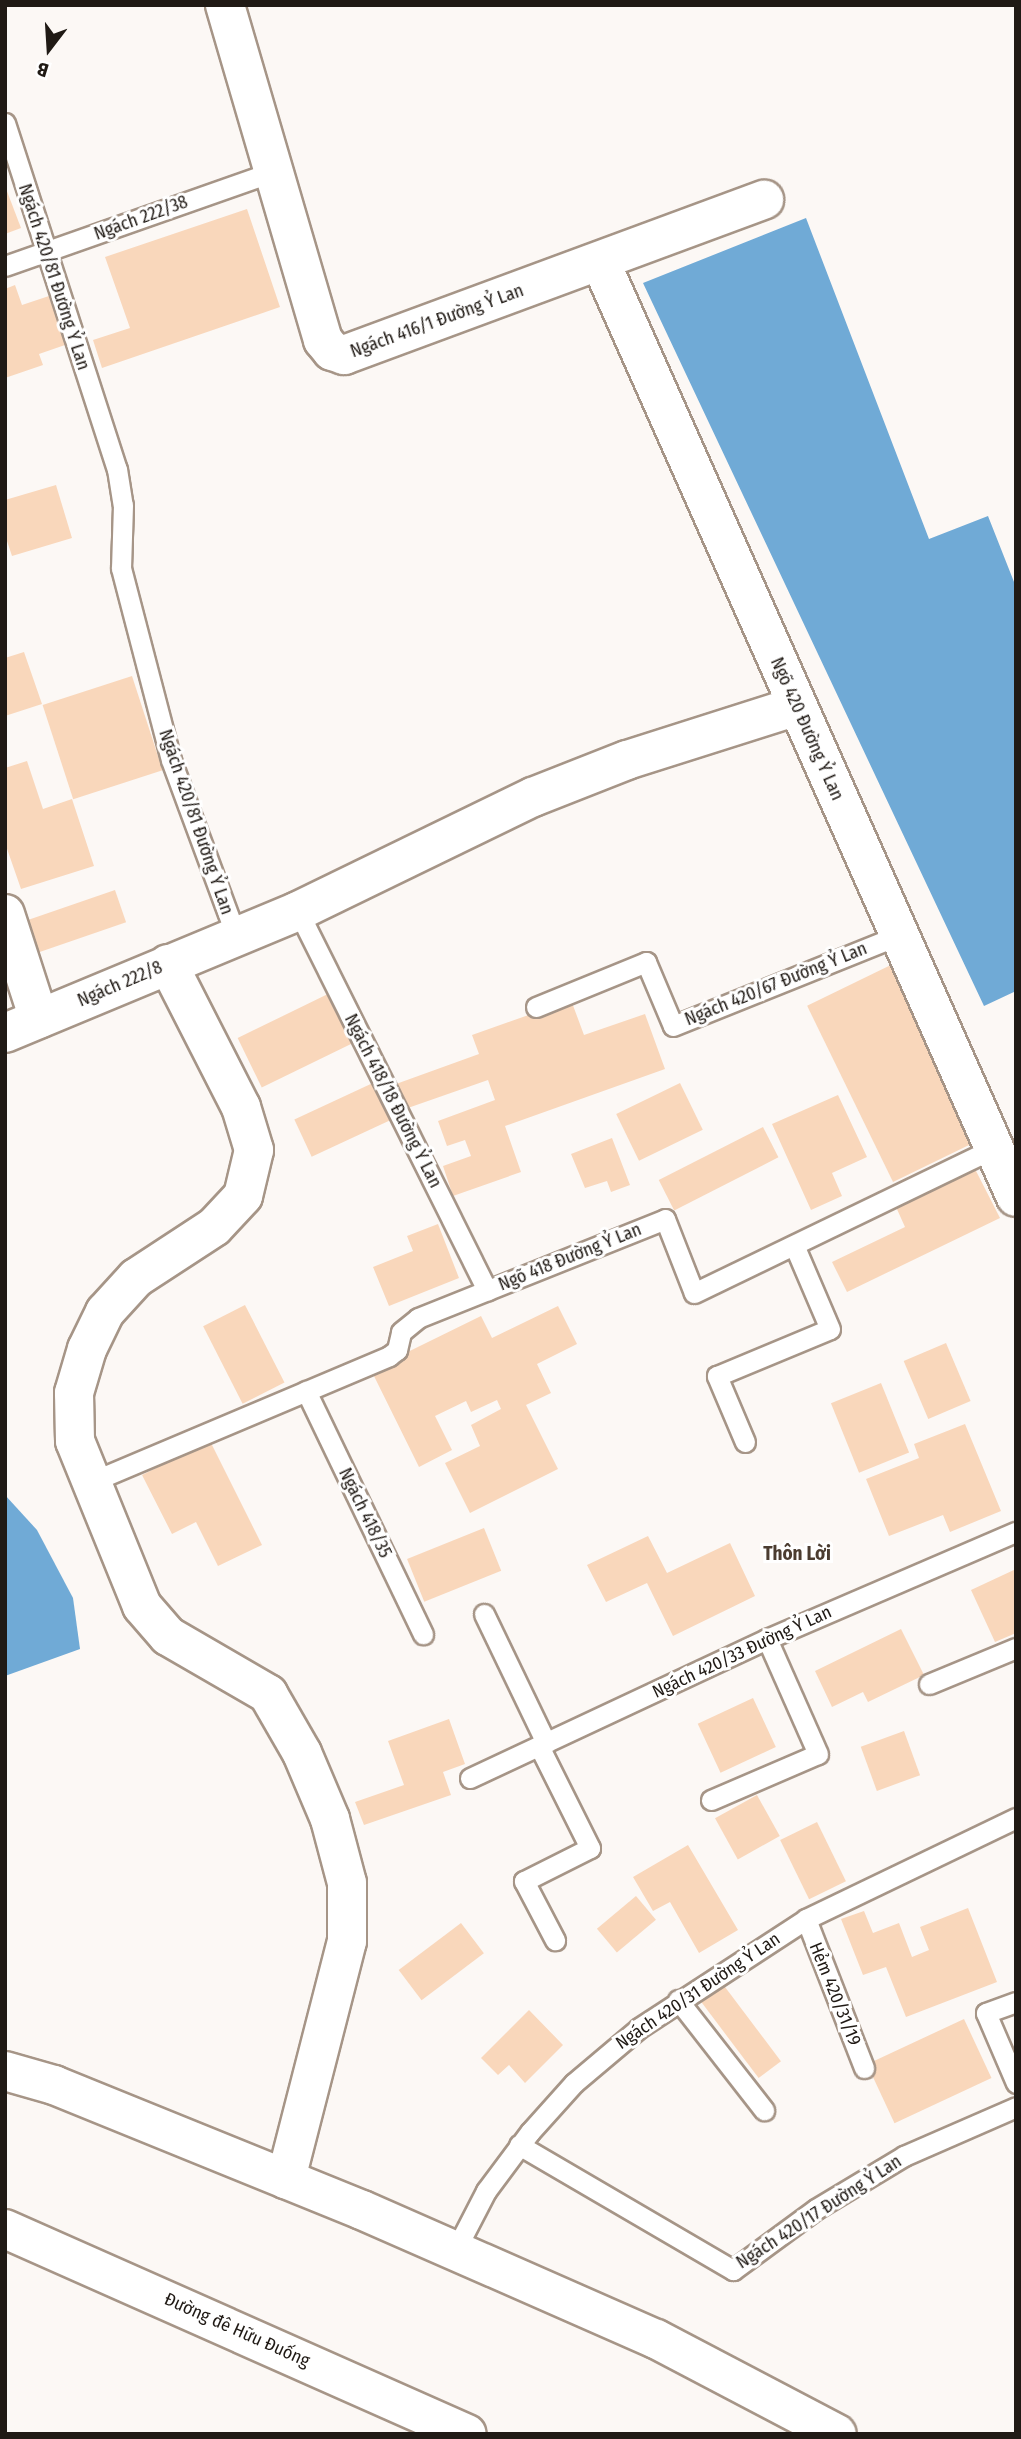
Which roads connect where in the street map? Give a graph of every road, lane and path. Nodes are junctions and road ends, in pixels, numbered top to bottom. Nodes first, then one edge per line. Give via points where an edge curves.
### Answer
1 (225, 5) edge
2 (5, 123) edge
3 (277, 170) junction
4 (764, 200) dead end
5 (46, 252) junction
6 (600, 261) junction
7 (5, 266) edge
8 (797, 706) junction
9 (298, 912) junction
10 (5, 914) edge
11 (899, 935) junction
12 (236, 936) junction
13 (168, 964) junction
14 (536, 1007) dead end
15 (22, 1026) edge
16 (1005, 1143) edge
17 (1016, 1197) edge
18 (794, 1245) junction
19 (487, 1290) junction
20 (306, 1391) junction
21 (745, 1442) dead end
22 (91, 1482) junction
23 (1016, 1532) edge
24 (484, 1614) dead end
25 (423, 1634) dead end
26 (767, 1639) junction
27 (1016, 1648) edge
28 (929, 1684) dead end
29 (542, 1745) junction
30 (470, 1778) dead end
31 (710, 1800) dead end
32 (1016, 1818) edge
33 (806, 1919) junction
34 (555, 1940) dead end
35 (678, 2000) junction
36 (1016, 2002) edge
37 (864, 2068) dead end
38 (5, 2071) edge
39 (1016, 2083) edge
40 (1016, 2107) edge
41 (764, 2110) dead end
42 (519, 2146) junction
43 (286, 2179) junction
44 (5, 2229) edge
45 (455, 2251) junction
46 (467, 2434) edge
47 (837, 2434) edge

1 - 3 street, Ngách 416/1 Đường Ỷ Lan
2 - 5 lane, Ngách 420/81 Đường Ỷ Lan
3 - 5 lane, Ngách 222/38
3 - 6 street, Ngách 416/1 Đường Ỷ Lan via 323,340 332,351 344,355
4 - 6 street, Ngách 416/1 Đường Ỷ Lan
5 - 7 lane, Ngách 222/38
5 - 12 lane, Ngách 420/81 Đường Ỷ Lan via 117,469 122,505 121,568 171,760
6 - 8 street, Ngõ 420 Đường Ỷ Lan
8 - 9 street, Ngách 420/81 Đường Ỷ Lan via 627,760 533,797
8 - 11 street, Ngõ 420 Đường Ỷ Lan
9 - 12 street, Ngách 420/81 Đường Ỷ Lan
9 - 19 lane, Ngách 418/18 Đường Ỷ Lan
10 - 15 street
11 - 14 lane, Ngách 420/67 Đường Ỷ Lan via 673,1026 646,962
11 - 16 street, Ngõ 420 Đường Ỷ Lan
12 - 13 street, Ngách 222/8
13 - 15 street, Ngách 222/8
13 - 22 street via 241,1107 254,1150 243,1196 214,1227 136,1278 105,1312 96,1330 74,1393 75,1441
16 - 17 street, Ngõ 420 Đường Ỷ Lan
16 - 18 lane, Ngõ 418 Đường Ỷ Lan
18 - 19 lane, Ngõ 418 Đường Ỷ Lan via 694,1293 665,1219
18 - 21 lane via 830,1329 717,1376
19 - 20 lane, Ngõ 418 Đường Ỷ Lan via 407,1325 397,1350 389,1356
20 - 22 lane, Ngõ 418 Đường Ỷ Lan
20 - 25 lane, Ngách 418/35
22 - 43 street via 142,1606 168,1636 268,1694 302,1753 330,1819 347,1883 347,1941
23 - 26 lane, Ngách 420/33 Đường Ỷ Lan
24 - 29 lane
26 - 29 lane, Ngách 420/33 Đường Ỷ Lan
26 - 31 lane via 818,1754
27 - 28 lane
29 - 30 lane, Ngách 420/33 Đường Ỷ Lan
29 - 34 lane via 590,1848 524,1881
32 - 33 lane, Ngách 420/31 Đường Ỷ Lan
33 - 35 lane, Ngách 420/31 Đường Ỷ Lan
33 - 37 lane, Hẻm 420/31/19
35 - 41 lane
35 - 42 lane, Ngách 420/31 Đường Ỷ Lan via 603,2056
36 - 39 lane via 986,2013
38 - 43 street via 54,2085
40 - 42 lane, Ngách 420/17 Đường Ỷ Lan via 904,2156 816,2209 733,2270
42 - 45 lane, Ngách 420/31 Đường Ỷ Lan via 486,2191
43 - 45 street
44 - 46 street, Đường đê Hữu Đuống
45 - 47 street via 656,2339

